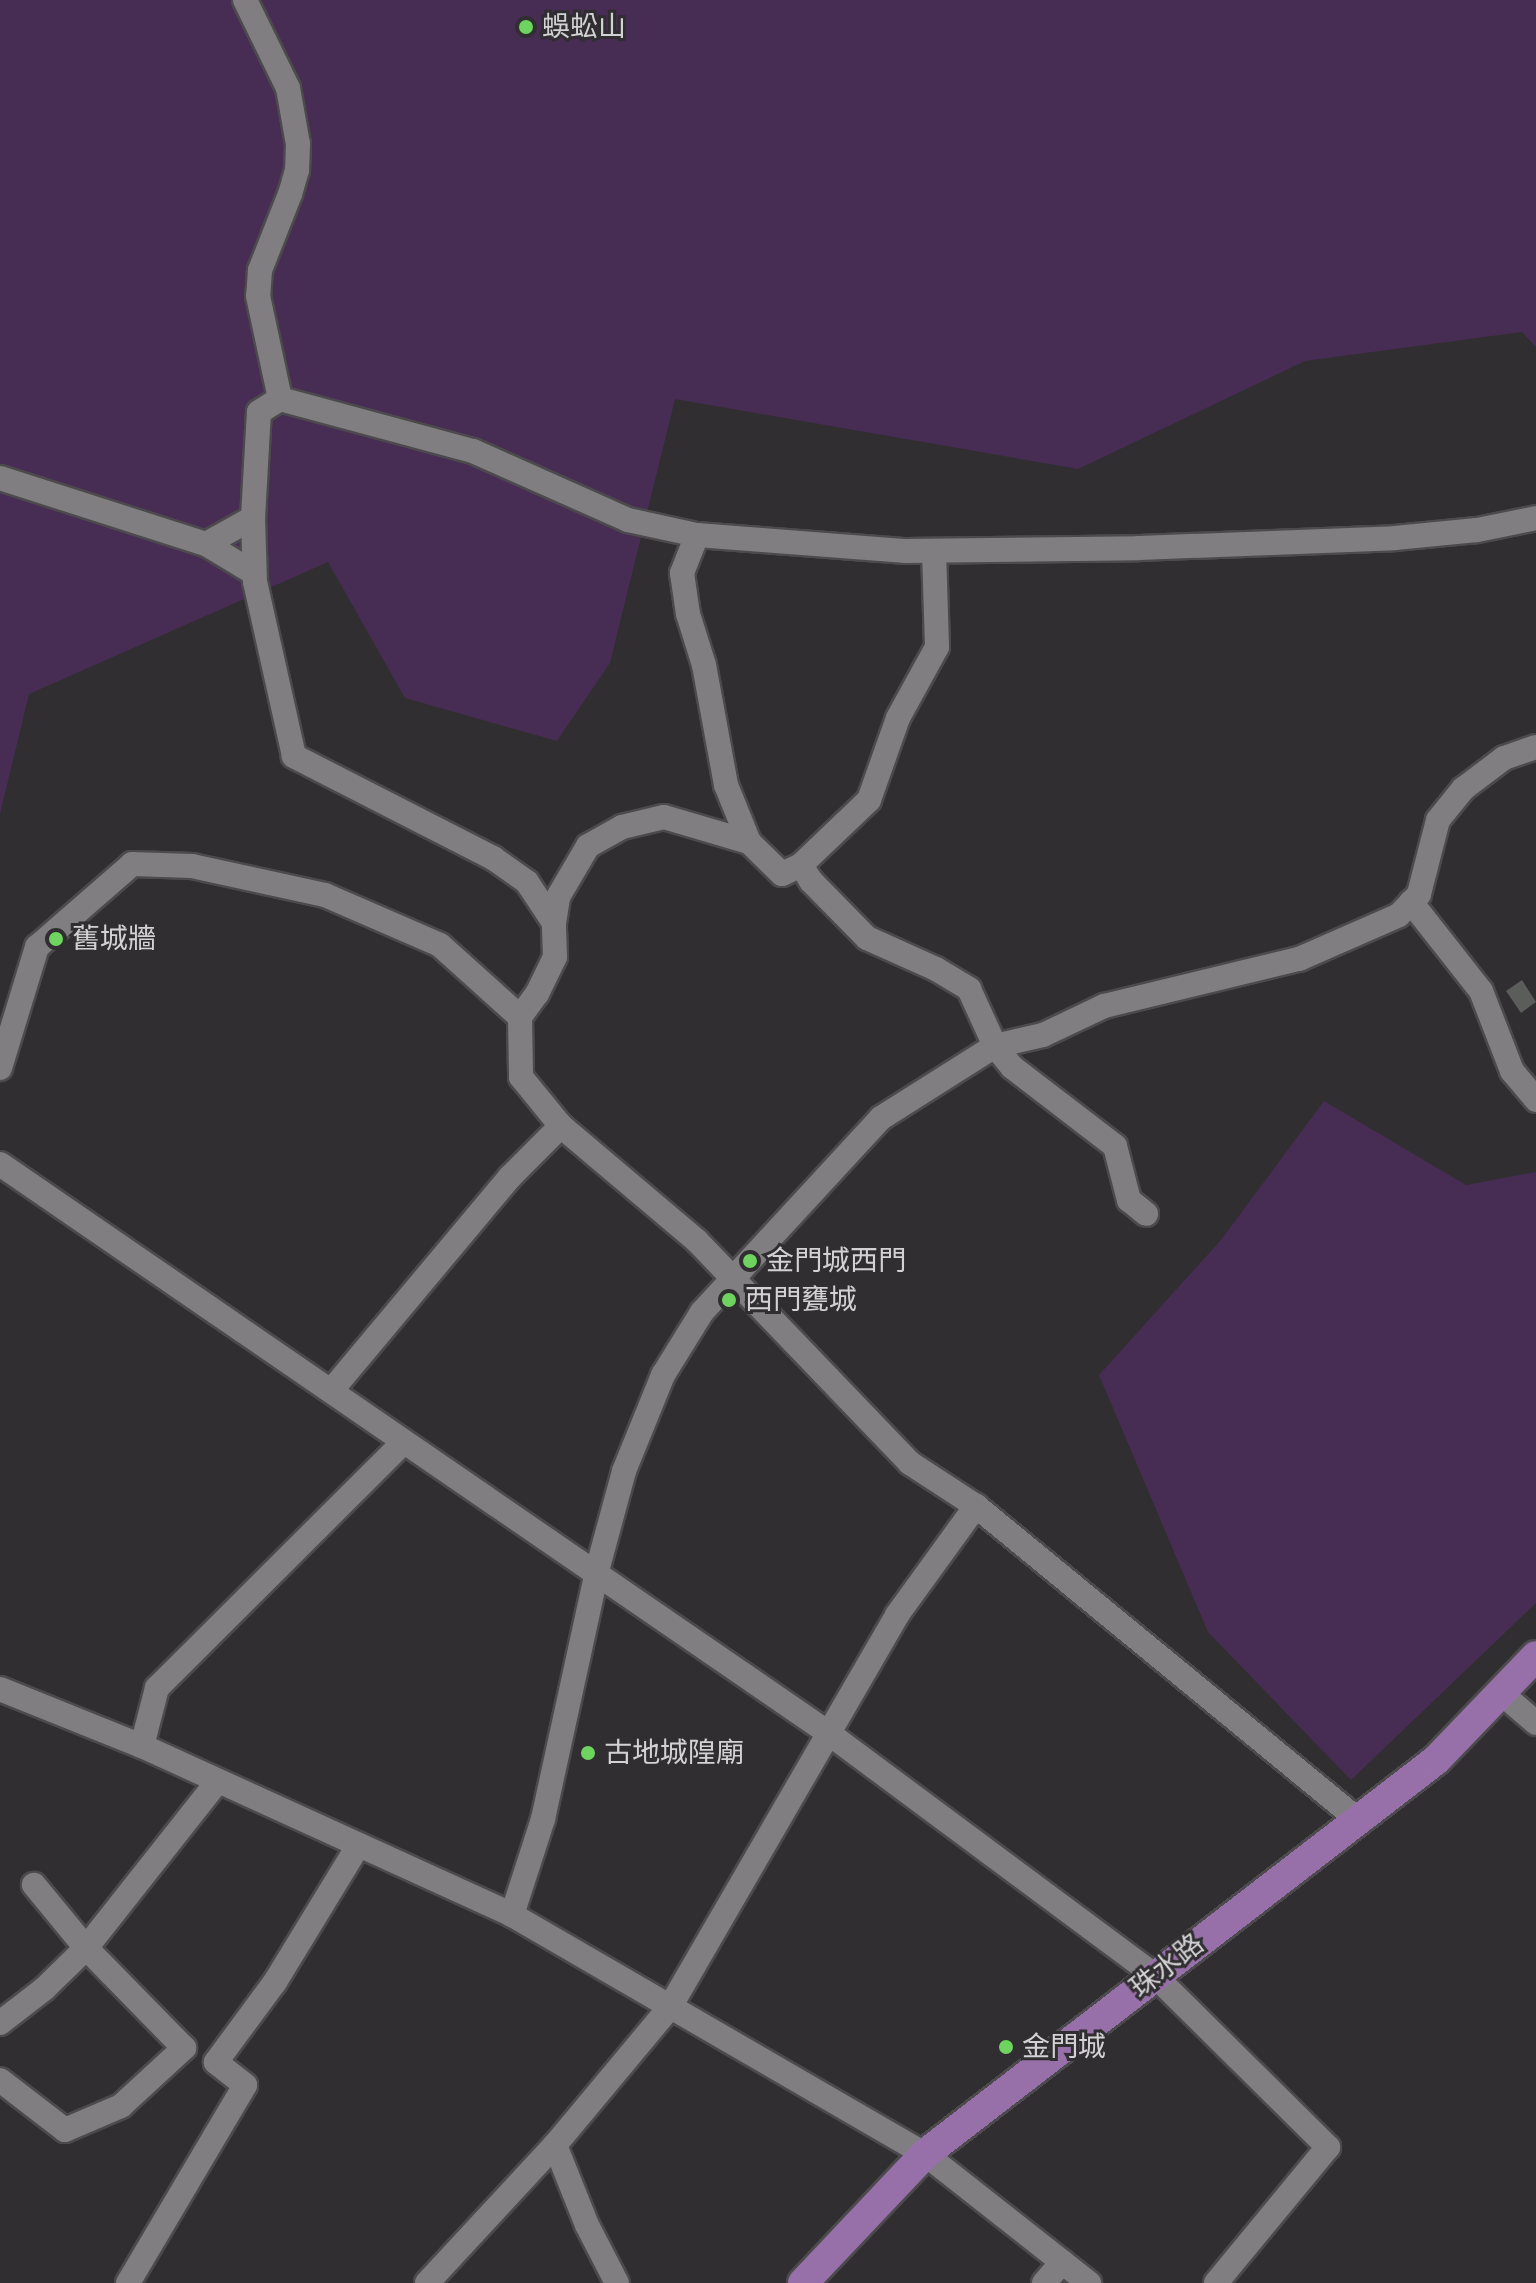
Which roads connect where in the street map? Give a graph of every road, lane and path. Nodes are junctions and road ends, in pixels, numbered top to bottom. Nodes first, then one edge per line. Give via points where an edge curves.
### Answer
1 (245, 0) edge
2 (280, 399) junction
3 (0, 478) edge
4 (253, 518) junction
5 (1536, 518) edge
6 (697, 535) junction
7 (206, 544) junction
8 (934, 551) junction
9 (254, 573) junction
10 (1536, 747) edge
11 (749, 842) junction
12 (801, 865) junction
13 (1411, 902) junction
14 (554, 923) junction
15 (520, 1017) junction
16 (995, 1046) junction
17 (0, 1068) edge
18 (1536, 1100) edge
19 (561, 1126) junction
20 (0, 1164) edge
21 (1146, 1214) dead end
22 (732, 1281) junction
23 (331, 1391) junction
24 (403, 1443) junction
25 (976, 1506) junction
26 (596, 1573) junction
27 (1536, 1656) edge
28 (0, 1689) edge
29 (1501, 1693) junction
30 (1536, 1723) edge
31 (827, 1732) junction
32 (142, 1746) junction
33 (217, 1782) junction
34 (1358, 1820) junction
35 (358, 1846) junction
36 (34, 1885) dead end
37 (512, 1915) junction
38 (86, 1948) junction
39 (1154, 1975) junction
40 (670, 2007) junction
41 (0, 2023) edge
42 (0, 2080) edge
43 (555, 2145) junction
44 (925, 2154) junction
45 (1062, 2262) junction
46 (128, 2283) edge
47 (427, 2283) edge
48 (617, 2283) edge
49 (803, 2283) edge
50 (1044, 2283) edge
51 (1089, 2283) edge
52 (1216, 2283) edge

1 - 2 street via 288,88 298,144 297,170 260,270 258,296
2 - 4 street via 259,412
2 - 6 street via 473,451 628,520
3 - 7 street
4 - 7 street
4 - 9 street
5 - 8 street via 1395,538
6 - 8 street
6 - 11 street via 682,573 688,614 704,665 726,785
7 - 9 street
8 - 12 street via 937,647 898,718 869,800
9 - 14 street via 294,756 493,858 527,882
10 - 13 street via 1504,758 1463,789 1438,820 1419,894
11 - 12 street via 782,874
11 - 14 street via 664,817 622,827 588,846 558,897
12 - 16 street via 867,938 969,989
13 - 16 street via 1399,915 1299,959 1104,1006 1043,1035
13 - 18 street via 1481,991 1512,1071
14 - 15 street via 555,957
15 - 17 street via 440,945 325,895 192,866 132,864 37,947
15 - 19 street via 521,1077
16 - 21 street via 1012,1067 1115,1146 1129,1200
16 - 22 street via 881,1118
19 - 22 street via 697,1241
19 - 23 street via 500,1188
20 - 23 street
22 - 25 street via 910,1463
22 - 26 street via 702,1312 663,1375 624,1471
23 - 24 street
24 - 26 street
24 - 32 street via 157,1688
25 - 31 street via 897,1615
25 - 34 street
26 - 31 street
26 - 37 street via 543,1819
27 - 29 main road, 珠水路
28 - 32 street
29 - 30 street
29 - 34 main road, 珠水路 via 1436,1760
31 - 39 street
31 - 40 street
32 - 33 street
33 - 35 street
33 - 38 street
34 - 39 main road, 珠水路
35 - 37 street
35 - 46 street via 275,1982 216,2062 245,2085
36 - 38 street
37 - 40 street
38 - 41 street
38 - 42 street via 184,2048 121,2106 65,2130
39 - 44 main road, 珠水路
39 - 52 street via 1328,2147
40 - 43 street
40 - 44 street
43 - 47 street
43 - 48 street
44 - 45 street
44 - 49 main road, 珠水路
45 - 50 street
45 - 51 street

